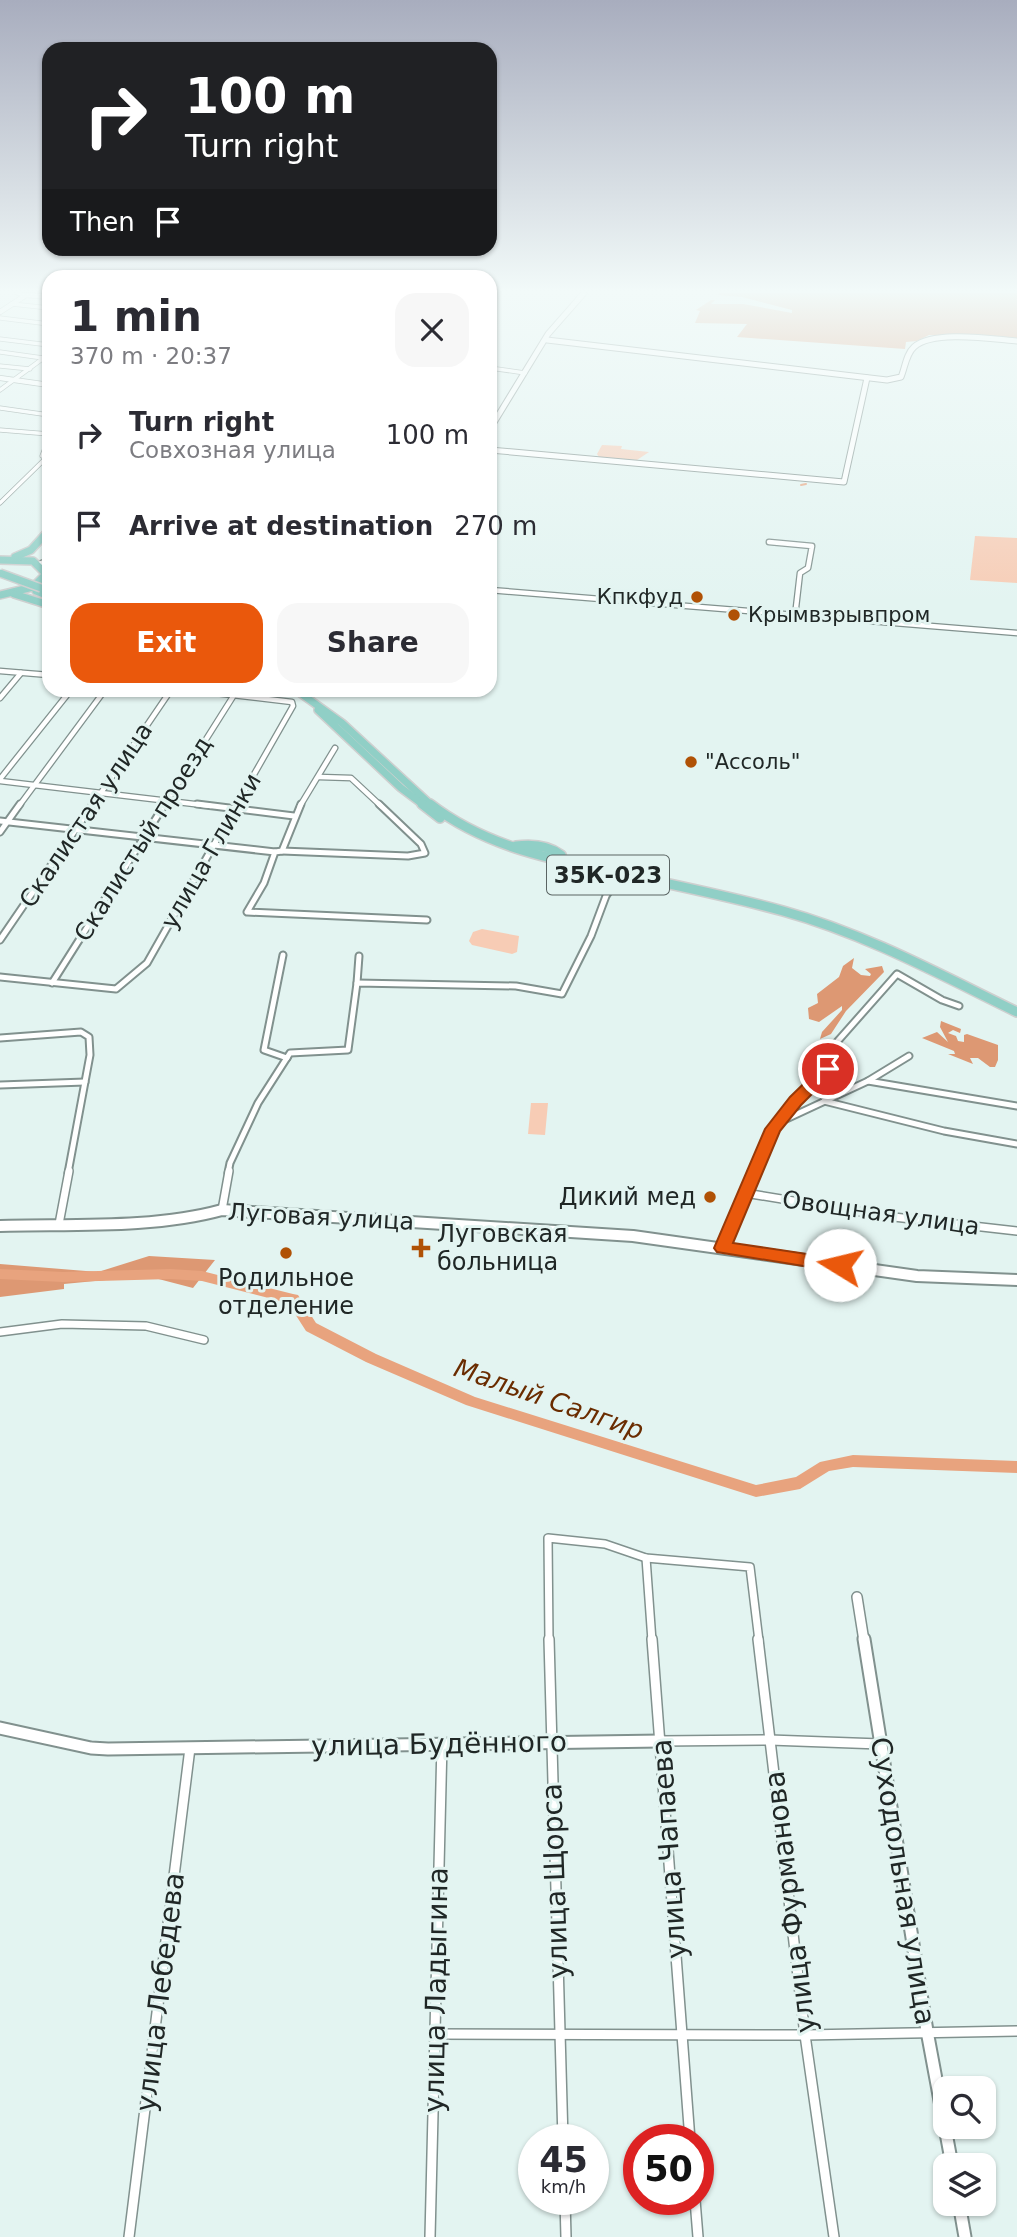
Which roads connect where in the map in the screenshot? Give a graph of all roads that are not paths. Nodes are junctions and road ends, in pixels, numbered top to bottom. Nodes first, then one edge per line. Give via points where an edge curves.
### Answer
1 (510, 397) edge
2 (863, 397) edge
3 (0, 408) edge
4 (41, 414) edge
5 (497, 418) edge
6 (0, 430) edge
7 (42, 435) edge
8 (497, 451) edge
9 (42, 461) edge
10 (0, 503) edge
11 (42, 538) edge
12 (769, 542) dead end
13 (31, 550) junction
14 (4, 559) edge
15 (35, 562) junction
16 (42, 562) edge
17 (42, 570) edge
18 (0, 575) edge
19 (42, 581) edge
20 (42, 591) edge
21 (497, 591) edge
22 (4, 595) edge
23 (42, 603) edge
24 (795, 616) junction
25 (1017, 633) edge
26 (0, 671) edge
27 (21, 673) junction
28 (42, 674) edge
29 (65, 697) edge
30 (100, 697) edge
31 (166, 697) edge
32 (233, 697) edge
33 (251, 697) edge
34 (296, 697) edge
35 (310, 697) edge
36 (0, 698) edge
37 (335, 748) dead end
38 (319, 777) junction
39 (0, 780) edge
40 (35, 785) junction
41 (102, 792) junction
42 (168, 800) junction
43 (236, 809) junction
44 (294, 816) junction
45 (0, 821) edge
46 (8, 822) junction
47 (76, 830) junction
48 (0, 832) edge
49 (145, 837) junction
50 (214, 845) junction
51 (279, 852) junction
52 (557, 862) junction
53 (618, 877) junction
54 (427, 920) dead end
55 (0, 940) edge
56 (283, 955) dead end
57 (359, 956) dead end
58 (0, 977) edge
59 (52, 983) junction
60 (357, 983) junction
61 (971, 990) junction
62 (959, 1006) dead end
63 (1017, 1012) edge
64 (0, 1038) edge
65 (909, 1056) dead end
66 (287, 1058) junction
67 (868, 1081) junction
68 (85, 1083) junction
69 (0, 1085) edge
70 (824, 1101) junction
71 (1017, 1106) edge
72 (780, 1122) junction
73 (1017, 1144) edge
74 (745, 1193) junction
75 (222, 1210) junction
76 (59, 1224) junction
77 (0, 1226) edge
78 (1017, 1231) edge
79 (723, 1248) junction
80 (1017, 1280) edge
81 (0, 1332) edge
82 (204, 1340) dead end
83 (646, 1558) junction
84 (856, 1597) dead end
85 (0, 1728) edge
86 (770, 1740) junction
87 (661, 1741) junction
88 (551, 1742) junction
89 (442, 1743) junction
90 (880, 1744) junction
91 (190, 1748) junction
92 (927, 2031) junction
93 (1017, 2031) edge
94 (436, 2034) junction
95 (682, 2034) junction
96 (560, 2035) junction
97 (805, 2035) junction
98 (563, 2124) edge
99 (689, 2124) edge
100 (950, 2153) edge
101 (565, 2215) edge
102 (696, 2215) edge
103 (961, 2216) edge
104 (129, 2237) edge
105 (430, 2237) edge
106 (566, 2237) edge
107 (698, 2237) edge
108 (834, 2237) edge
109 (965, 2237) edge

1 - 5 main road
2 - 8 main road via 844,482
3 - 4 street
6 - 7 street
9 - 10 street
11 - 13 main road
12 - 24 street via 812,546 808,568 800,573
13 - 14 main road
13 - 15 main road
14 - 15 main road
15 - 16 street
15 - 17 main road
18 - 20 main road, bridge
19 - 22 main road
21 - 24 street
22 - 23 main road
24 - 25 street
26 - 27 street
27 - 28 street
27 - 36 street
29 - 39 street
30 - 40 street
31 - 41 street, Скалистая улица
32 - 42 street, Скалистый проезд
33 - 43 street, улица Глинки via 292,702
34 - 52 main road, 35К-023 via 322,713 408,794 451,825 490,845
35 - 52 main road, 35К-023 via 344,722 442,813 512,848 529,845 557,850 561,853
37 - 38 street
38 - 44 street
38 - 51 street via 351,778 425,853
39 - 40 street
40 - 41 street
40 - 46 street
41 - 42 street
41 - 47 street, Скалистая улица
42 - 43 street
42 - 49 street, Скалистый проезд
43 - 44 street
43 - 50 street, улица Глинки
44 - 51 street
45 - 46 street
46 - 47 street
46 - 48 street
47 - 49 street
47 - 55 street, Скалистая улица
49 - 50 street
49 - 59 street, Скалистый проезд
50 - 51 street
50 - 59 street, улица Глинки via 147,963 116,989
51 - 54 street via 247,912
52 - 53 main road, 35К-023
52 - 61 main road, 35К-023 via 817,921
53 - 60 street via 562,994 516,985
53 - 61 main road, 35К-023 via 797,919
56 - 66 street via 264,1050
57 - 60 street
58 - 59 street
60 - 66 street via 348,1050 295,1051
61 - 63 main road, 35К-023
62 - 72 street via 897,974 836,1043 836,1061
64 - 68 street via 85,1033 91,1049
65 - 67 street
66 - 75 street via 258,1103 230,1163
67 - 70 street
67 - 71 street
68 - 69 street
68 - 76 street
70 - 72 street
70 - 73 street via 967,1138
72 - 74 street
74 - 78 street, Овощная улица
74 - 79 street
75 - 76 main road, Луговая улица via 197,1217
75 - 79 main road, Луговая улица via 633,1236
76 - 77 main road, Луговая улица
79 - 80 main road, Луговая улица via 917,1276
81 - 82 street via 62,1324 146,1326
83 - 86 street, улица Фурманова via 750,1567
83 - 87 street, улица Чапаева
83 - 88 street, улица Щорса via 605,1544 548,1538
84 - 90 street, Суходольная улица
85 - 91 street, улица Будённого via 91,1748
86 - 87 street, улица Будённого
86 - 90 street, улица Будённого
86 - 97 street, улица Фурманова
87 - 88 street, улица Будённого
87 - 95 street, улица Чапаева
88 - 89 street, улица Будённого
88 - 96 street, улица Щорса
89 - 91 street, улица Будённого
89 - 94 street, улица Ладыгина
90 - 92 street, Суходольная улица
91 - 104 street, улица Лебедева
92 - 93 street
92 - 97 street
92 - 100 street, Суходольная улица
94 - 96 street
94 - 105 street, улица Ладыгина
95 - 96 street
95 - 97 street
95 - 99 street, улица Чапаева
96 - 98 street, улица Щорса
97 - 108 street, улица Фурманова
101 - 106 street
102 - 107 street
103 - 109 street

